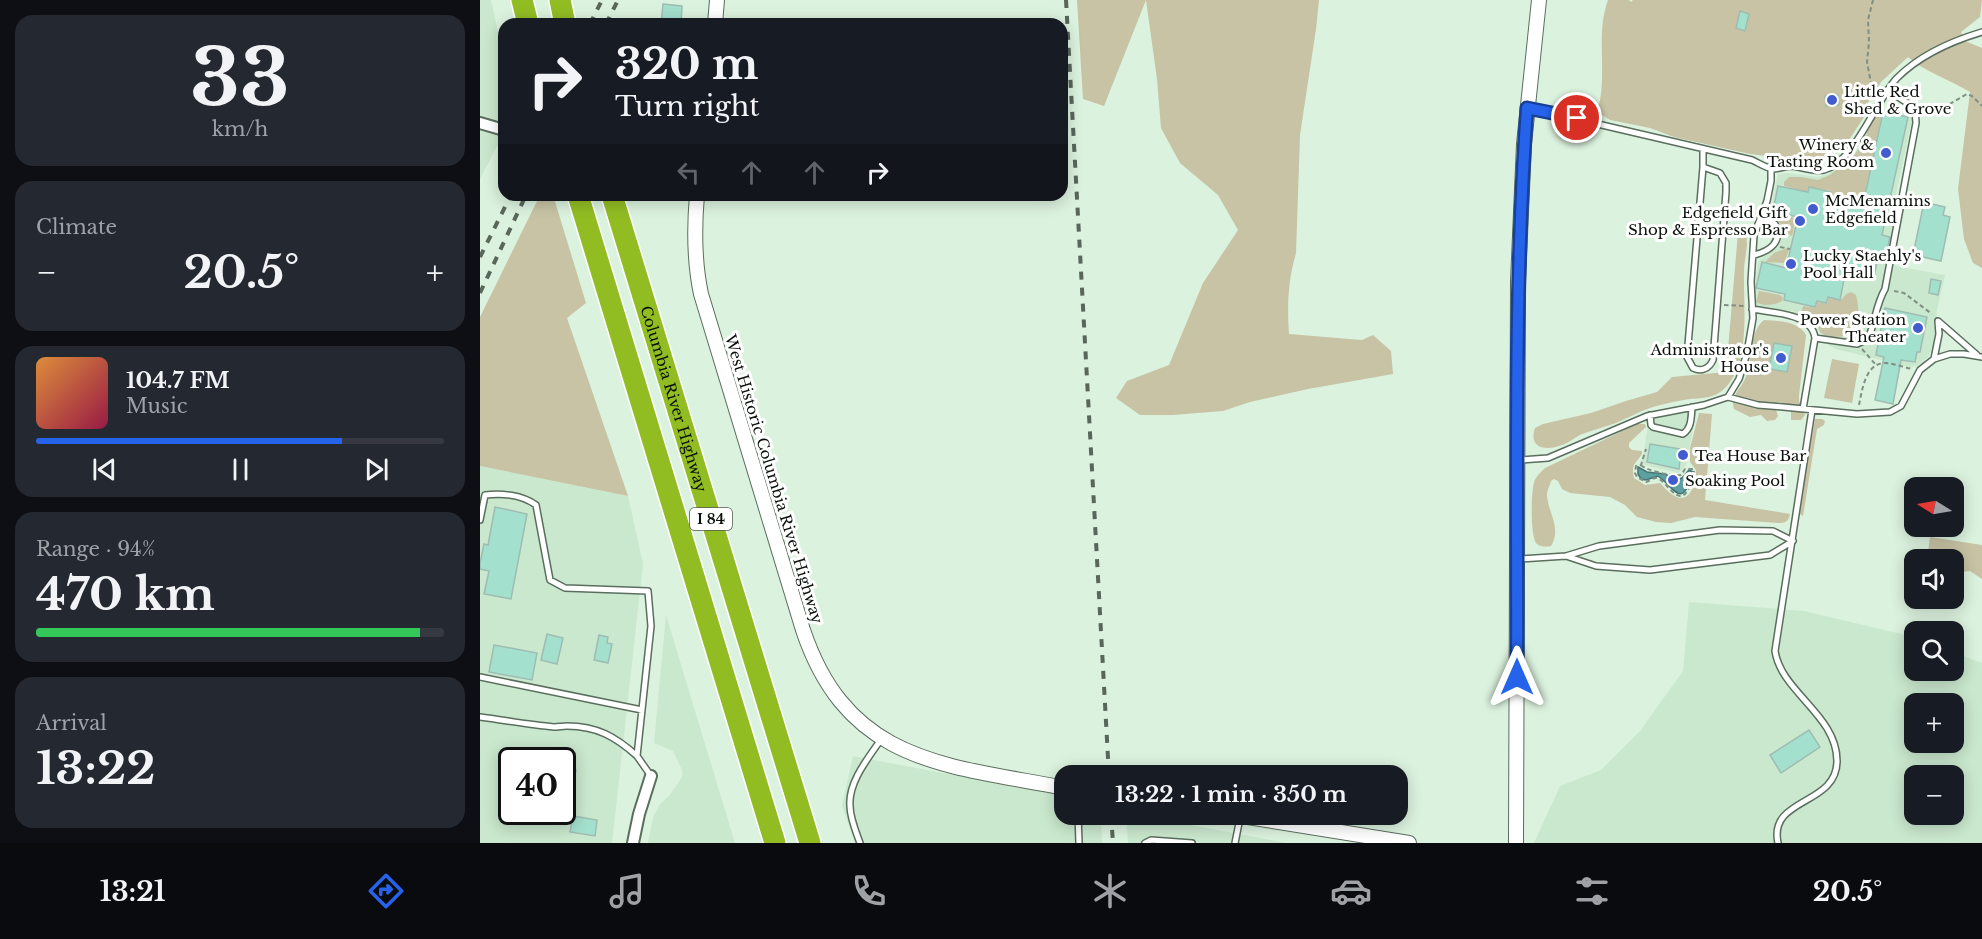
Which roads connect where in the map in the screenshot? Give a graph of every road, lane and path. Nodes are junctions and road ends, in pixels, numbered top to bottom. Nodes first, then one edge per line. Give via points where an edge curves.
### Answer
1 (522, 0) edge
2 (560, 0) edge
3 (717, 0) edge
4 (1539, 0) edge
5 (1873, 0) edge
6 (526, 18) edge
7 (564, 18) edge
8 (715, 18) edge
9 (1982, 32) edge
10 (1886, 92) junction
11 (1982, 106) edge
12 (1527, 108) junction
13 (1943, 108) dead end
14 (480, 123) edge
15 (498, 128) edge
16 (1703, 149) junction
17 (1703, 167) junction
18 (1771, 169) junction
19 (580, 201) edge
20 (614, 201) edge
21 (697, 201) edge
22 (1762, 216) junction
23 (1723, 226) junction
24 (1747, 232) dead end
25 (1780, 247) dead end
26 (1790, 249) dead end
27 (1754, 255) junction
28 (1885, 289) junction
29 (1717, 304) junction
30 (1745, 306) dead end
31 (1752, 309) junction
32 (1932, 314) joint
33 (1938, 321) junction
34 (1815, 338) junction
35 (1857, 344) junction
36 (1980, 356) edge
37 (1934, 359) junction
38 (1875, 365) junction
39 (1920, 370) junction
40 (1728, 397) junction
41 (1692, 408) junction
42 (1803, 409) junction
43 (1812, 410) junction
44 (1857, 414) junction
45 (1650, 415) junction
46 (1647, 449) dead end
47 (1518, 460) junction
48 (1641, 465) junction
49 (1659, 471) junction
50 (1658, 478) junction
51 (480, 520) edge
52 (1793, 542) junction
53 (1566, 556) junction
54 (1517, 559) junction
55 (480, 677) edge
56 (642, 710) junction
57 (480, 717) edge
58 (885, 740) junction
59 (637, 756) junction
60 (651, 776) joint
61 (1054, 786) edge
62 (1078, 825) edge
63 (1235, 825) edge
64 (1284, 825) edge
65 (1353, 839) edge
66 (633, 843) edge
67 (775, 843) edge
68 (810, 843) edge
69 (860, 843) edge
70 (1079, 843) edge
71 (1145, 843) edge
72 (1192, 843) edge
73 (1234, 843) edge
74 (1408, 843) edge
75 (1516, 843) edge
76 (1778, 843) edge

1 - 6 highway
2 - 7 highway
3 - 8 street
4 - 12 street
5 - 10 path via 1868,20 1867,62 1871,83
9 - 10 lane via 1930,54
10 - 18 lane via 1853,145 1834,165 1816,171 1792,166
10 - 28 lane via 1915,108 1916,123
11 - 13 path via 1967,94
12 - 16 lane
12 - 47 street via 1518,281
14 - 15 street
16 - 17 lane
16 - 18 lane via 1752,160
17 - 23 lane via 1720,173 1726,183
17 - 29 lane via 1687,357 1697,370 1708,367 1713,360
18 - 22 lane
19 - 67 highway, I 84
20 - 68 highway, Columbia River Highway / I 84
21 - 58 street, West Historic Columbia River Highway via 694,240 701,294 806,639 832,691 856,718
22 - 27 lane via 1754,235
22 - 27 lane via 1775,224 1778,236 1771,249
23 - 24 path
23 - 29 lane
25 - 26 path
27 - 31 lane
28 - 32 path via 1904,293
28 - 35 lane via 1868,339
29 - 30 path
31 - 34 lane via 1802,319 1815,330
31 - 40 lane via 1744,367
32 - 33 lane
33 - 36 lane
33 - 37 lane
34 - 35 lane
34 - 42 lane
35 - 38 path
36 - 37 lane via 1950,354
37 - 39 lane
38 - 39 path
38 - 44 path via 1866,378
39 - 44 lane via 1896,410
40 - 41 lane
40 - 42 lane via 1758,405
41 - 45 lane
41 - 45 lane via 1690,425 1683,434 1653,427
42 - 43 lane
43 - 44 lane
43 - 52 lane
45 - 47 lane via 1548,458
46 - 48 path
47 - 54 street
48 - 49 path
48 - 50 path via 1636,466 1637,477 1646,482
49 - 50 path
49 - 50 path via 1678,476 1685,469 1695,471 1688,491 1682,495 1672,493
51 - 56 lane via 485,495 527,499 536,505 550,580 565,588 648,591 651,626
52 - 53 lane via 1773,531 1719,530 1599,546
52 - 53 lane via 1770,555 1650,570 1596,566
52 - 76 lane via 1776,642 1777,661 1825,725 1837,763 1826,788 1782,816 1777,826
53 - 54 lane
54 - 75 street
55 - 56 lane
56 - 59 lane
57 - 59 lane via 587,728 611,735
58 - 61 street, West Historic Columbia River Highway via 908,753 942,764
58 - 69 lane via 854,784 849,806
59 - 60 lane
60 - 66 street
62 - 70 lane
63 - 73 lane
64 - 65 street
65 - 74 street
71 - 72 lane

